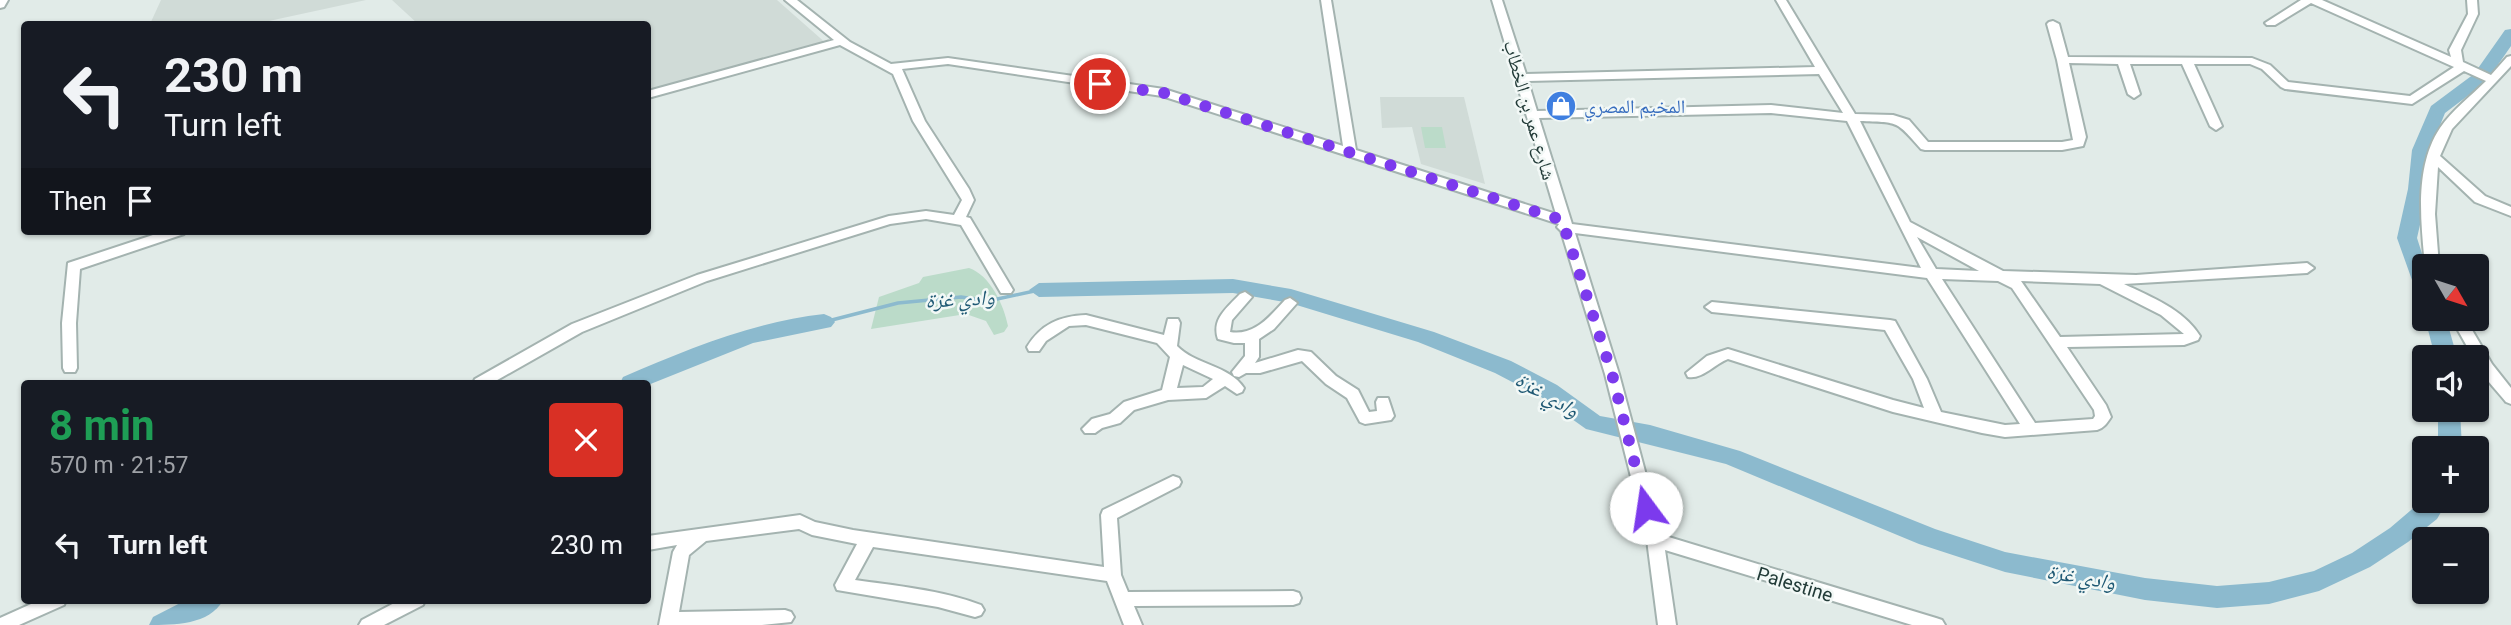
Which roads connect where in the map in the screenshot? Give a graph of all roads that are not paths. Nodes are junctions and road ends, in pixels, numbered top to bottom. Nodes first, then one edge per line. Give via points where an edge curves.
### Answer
1 (3, 0) edge
2 (1326, 0) edge
3 (1497, 0) edge
4 (1781, 0) edge
5 (2311, 0) edge
6 (2472, 0) edge
7 (795, 1) edge
8 (0, 5) edge
9 (2271, 23) dead end
10 (2053, 24) dead end
11 (842, 41) junction
12 (2511, 59) edge
13 (2063, 60) junction
14 (2123, 61) junction
15 (2187, 62) junction
16 (892, 67) junction
17 (2464, 68) junction
18 (1823, 70) junction
19 (1520, 78) junction
20 (2491, 79) junction
21 (651, 94) edge
22 (2134, 94) dead end
23 (1531, 115) junction
24 (1852, 118) junction
25 (2216, 126) dead end
26 (1350, 153) junction
27 (2435, 158) junction
28 (2511, 212) edge
29 (959, 218) junction
30 (1563, 223) junction
31 (1905, 225) junction
32 (166, 235) edge
33 (2431, 254) edge
34 (2307, 268) dead end
35 (1931, 274) junction
36 (2001, 276) junction
37 (2101, 279) junction
38 (1006, 290) dead end
39 (1245, 297) dead end
40 (1290, 303) dead end
41 (1712, 307) dead end
42 (1173, 323) dead end
43 (2466, 331) edge
44 (1252, 336) junction
45 (2056, 342) junction
46 (1034, 347) dead end
47 (1174, 351) junction
48 (70, 368) dead end
49 (1241, 368) junction
50 (1693, 373) dead end
51 (485, 380) edge
52 (1231, 383) junction
53 (1168, 394) junction
54 (2511, 398) edge
55 (1383, 402) dead end
56 (1935, 416) junction
57 (1090, 429) dead end
58 (2031, 429) junction
59 (1173, 482) dead end
60 (702, 535) junction
61 (868, 540) junction
62 (1655, 540) junction
63 (651, 543) edge
64 (1113, 575) junction
65 (1293, 598) dead end
66 (1123, 599) junction
67 (49, 604) edge
68 (410, 604) edge
69 (975, 610) dead end
70 (785, 617) dead end
71 (669, 622) edge
72 (1, 625) edge
73 (368, 625) edge
74 (1133, 625) edge
75 (1667, 625) edge
76 (1936, 625) edge

1 - 8 street
2 - 26 street
3 - 19 street, شارع عمر بن الخطاب
4 - 18 street
5 - 9 street
5 - 17 street
6 - 17 street via 2473,14 2455,50
7 - 11 street
10 - 13 street
11 - 16 street
11 - 21 street
12 - 20 street
13 - 14 street
13 - 24 street via 2079,143 1925,145 1905,123
14 - 15 street
14 - 22 street
15 - 17 street via 2252,61 2285,85 2412,100
15 - 25 street
16 - 26 street via 948,61 1164,93
16 - 29 street via 968,200
17 - 20 street
18 - 19 street
18 - 24 street
19 - 23 street, شارع عمر بن الخطاب
20 - 27 street via 2445,129
23 - 24 street via 1771,109
23 - 30 street, شارع عمر بن الخطاب
24 - 31 street
26 - 30 street
27 - 28 street via 2480,199
27 - 33 street via 2428,220
29 - 38 street via 971,228
29 - 51 street via 926,215 889,220 702,278 577,328
30 - 35 street
30 - 62 street, شارع عمر بن الخطاب via 1612,374
31 - 35 street
31 - 36 street
32 - 48 street via 73,266
34 - 37 street
35 - 36 street
35 - 58 street
36 - 37 street
36 - 45 street via 2029,299
37 - 45 street via 2169,314 2193,336 2184,340
39 - 44 street via 1225,319 1223,335 1236,340
40 - 44 street via 1266,330
41 - 56 street via 1890,326
42 - 47 street
43 - 54 street
44 - 49 street via 1252,357
45 - 58 street via 2103,417 2097,424
46 - 47 street via 1066,321 1086,320 1162,339
47 - 52 street
47 - 53 street
49 - 52 street
49 - 55 street via 1306,356 1353,394 1364,418 1386,416
50 - 56 street via 1728,354
52 - 53 street via 1206,392
53 - 57 street via 1129,406 1115,419
56 - 58 street via 2005,431
59 - 64 street via 1109,515
60 - 61 street via 800,522
60 - 63 street
60 - 71 street via 681,552
61 - 64 street
61 - 69 street via 843,585
62 - 75 street, شارع عمر بن الخطاب
62 - 76 street, Palestine
64 - 66 street
65 - 66 street
66 - 74 street
67 - 72 street
68 - 73 street
70 - 71 street

